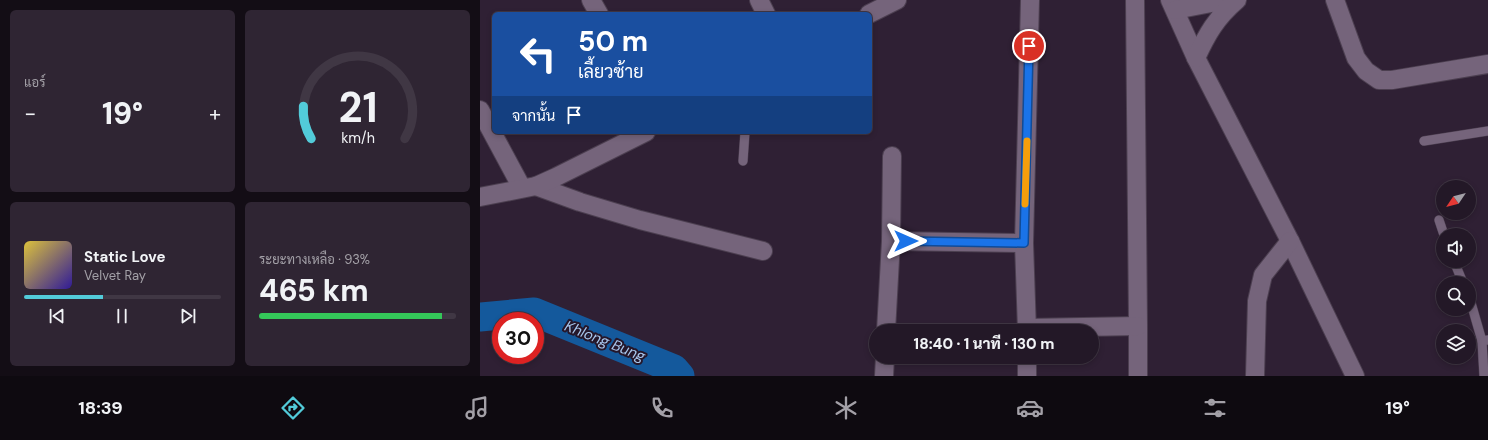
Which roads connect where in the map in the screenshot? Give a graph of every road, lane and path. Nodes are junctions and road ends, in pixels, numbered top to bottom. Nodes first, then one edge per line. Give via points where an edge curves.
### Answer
1 (591, 0) edge
2 (758, 0) edge
3 (897, 0) edge
4 (1031, 0) edge
5 (1135, 0) edge
6 (1226, 0) edge
7 (1237, 0) edge
8 (1334, 0) edge
9 (1172, 5) edge
10 (598, 12) edge
11 (765, 12) edge
12 (872, 12) edge
13 (1196, 58) junction
14 (1488, 64) edge
15 (480, 110) edge
16 (492, 129) edge
17 (1488, 132) edge
18 (495, 134) edge
19 (642, 134) edge
20 (745, 134) edge
21 (1424, 140) dead end
22 (892, 156) dead end
23 (743, 161) dead end
24 (529, 187) junction
25 (480, 197) edge
26 (1439, 220) dead end
27 (1442, 228) edge
28 (891, 241) junction
29 (1290, 241) junction
30 (1024, 243) junction
31 (763, 252) dead end
32 (1476, 315) edge
33 (886, 324) edge
34 (1027, 324) edge
35 (1138, 326) junction
36 (1099, 327) edge
37 (1485, 340) edge
38 (885, 364) edge
39 (1027, 364) edge
40 (884, 376) edge
41 (1028, 376) edge
42 (1138, 376) edge
43 (1255, 376) edge
44 (1355, 376) edge
45 (1484, 376) edge

1 - 10 street
2 - 11 street
3 - 12 street
4 - 30 street
5 - 35 street
6 - 9 street
7 - 13 street via 1217,19
8 - 14 street via 1356,58 1366,71 1378,80 1392,80
9 - 13 street
13 - 29 street
15 - 16 street
17 - 21 lane
18 - 24 street
19 - 24 street via 556,177
20 - 23 lane
22 - 28 street
24 - 25 street
24 - 31 street
26 - 27 lane
28 - 30 street
28 - 33 street
29 - 43 street via 1263,275 1257,300
29 - 44 street
30 - 34 street
32 - 37 lane
35 - 36 street
35 - 42 street
37 - 45 lane
38 - 40 street
39 - 41 street

